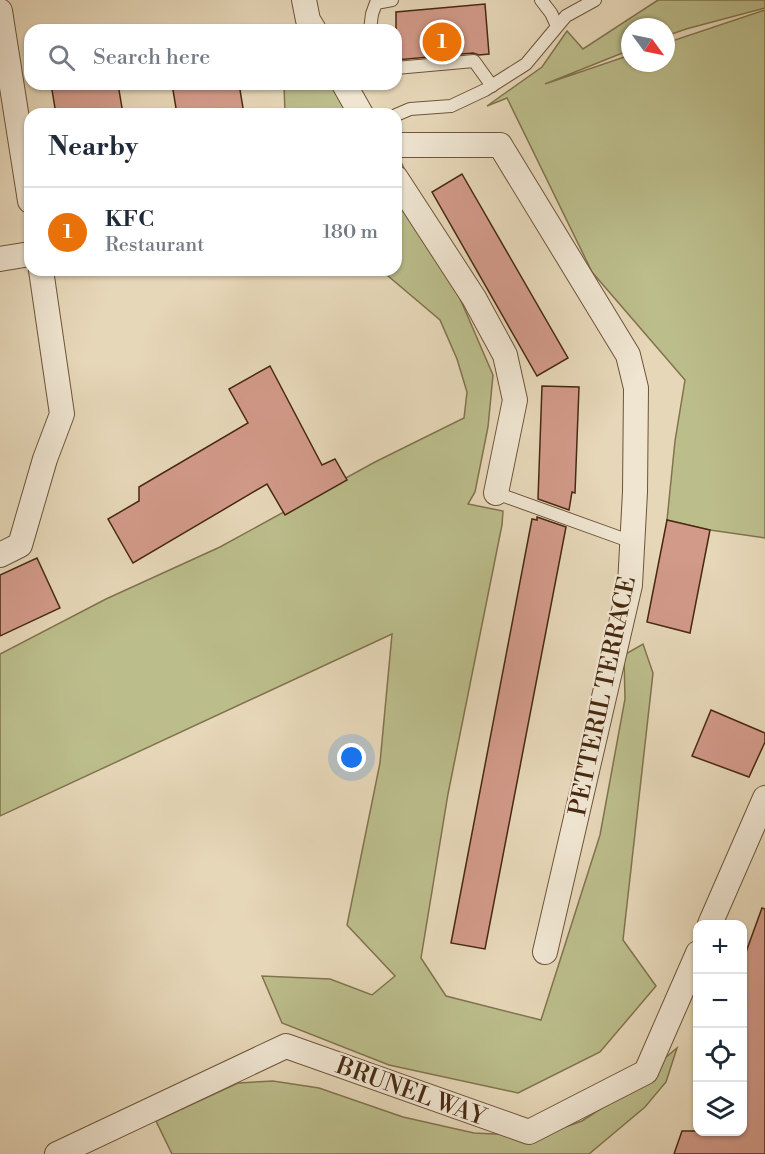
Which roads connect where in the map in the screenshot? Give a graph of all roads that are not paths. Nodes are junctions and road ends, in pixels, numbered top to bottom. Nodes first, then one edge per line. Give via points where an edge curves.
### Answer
1 (304, 0) edge
2 (392, 0) edge
3 (541, 0) edge
4 (595, 0) edge
5 (0, 11) edge
6 (310, 24) edge
7 (371, 24) edge
8 (557, 26) junction
9 (402, 67) edge
10 (492, 86) junction
11 (347, 90) edge
12 (358, 108) edge
13 (402, 112) edge
14 (402, 145) edge
15 (24, 163) edge
16 (402, 187) edge
17 (24, 255) edge
18 (0, 259) edge
19 (42, 276) edge
20 (496, 493) joint
21 (632, 542) junction
22 (0, 555) edge
23 (765, 798) edge
24 (712, 920) edge
25 (545, 952) dead end
26 (693, 964) edge
27 (68, 1152) edge

1 - 6 street
2 - 7 lane via 376,3
3 - 8 lane
4 - 8 lane
5 - 15 street
8 - 10 lane via 526,64
9 - 10 lane via 474,61
10 - 13 lane via 451,106
11 - 12 street
14 - 21 street, PETTERIL TERRACE via 500,145 628,355 636,388
16 - 20 street via 474,297 505,355 515,400
17 - 18 street
19 - 22 street via 62,414 20,545
20 - 21 lane
21 - 25 street, PETTERIL TERRACE via 630,585
23 - 24 street
26 - 27 street, BRUNEL WAY via 646,1072 529,1132 286,1046

